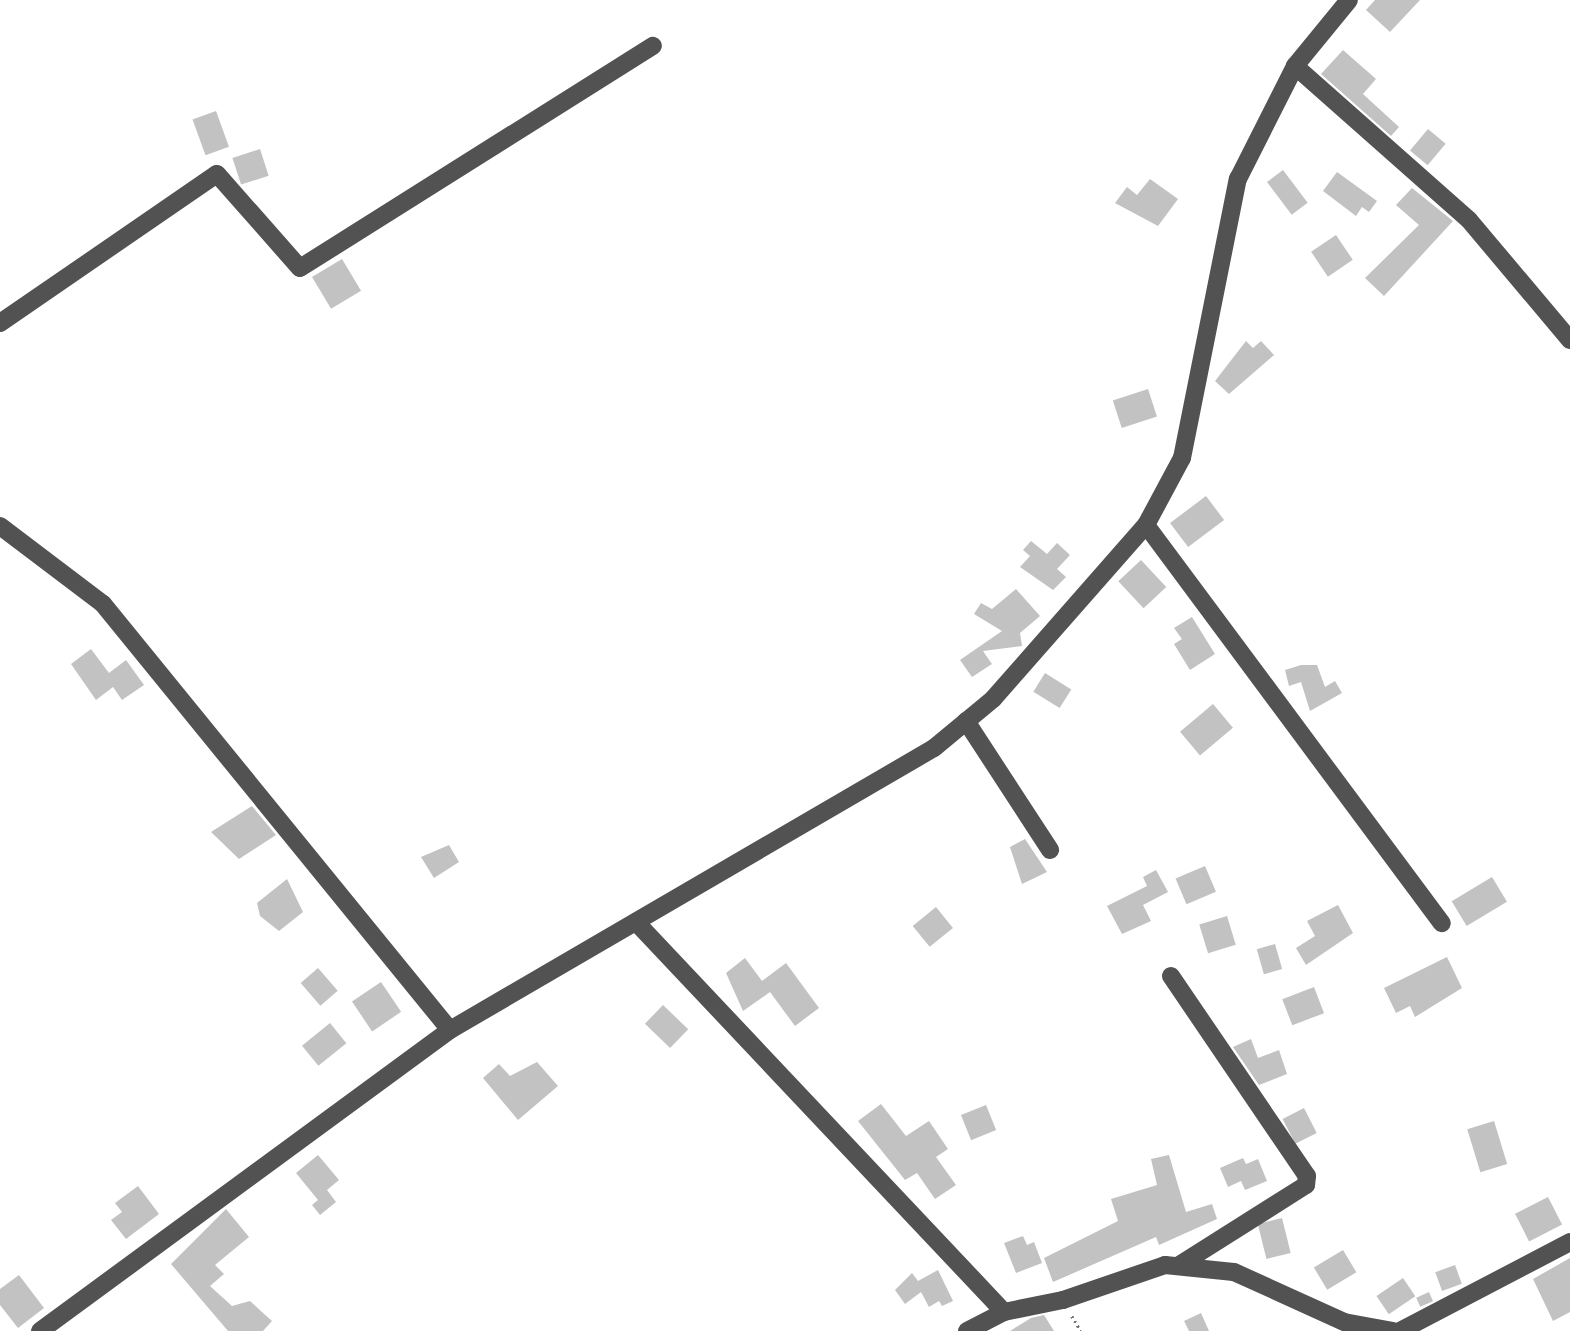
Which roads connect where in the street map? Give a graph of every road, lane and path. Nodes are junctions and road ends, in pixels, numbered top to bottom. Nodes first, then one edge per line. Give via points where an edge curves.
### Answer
1 (1349, 0) edge
2 (653, 46) dead end
3 (1295, 66) junction
4 (0, 323) edge
5 (1570, 340) edge
6 (1146, 525) junction
7 (0, 526) edge
8 (966, 721) junction
9 (1050, 850) dead end
10 (636, 922) junction
11 (1442, 923) dead end
12 (1171, 976) dead end
13 (450, 1030) junction
14 (1570, 1242) edge
15 (1178, 1266) junction
16 (1004, 1312) junction
17 (40, 1331) edge
18 (967, 1331) edge
19 (1393, 1331) edge
20 (1400, 1331) edge

1 - 3 street
2 - 4 street via 300,268 217,174
3 - 5 street via 1469,220
3 - 6 street via 1238,179 1182,458
6 - 8 street
6 - 11 street
7 - 13 street via 103,604
8 - 9 street
8 - 10 street via 934,748
10 - 13 street
10 - 16 street
12 - 15 street via 1307,1176 1306,1185
13 - 17 street
14 - 20 street via 1457,1307
15 - 16 street
15 - 19 street via 1234,1272 1344,1322
16 - 18 street

